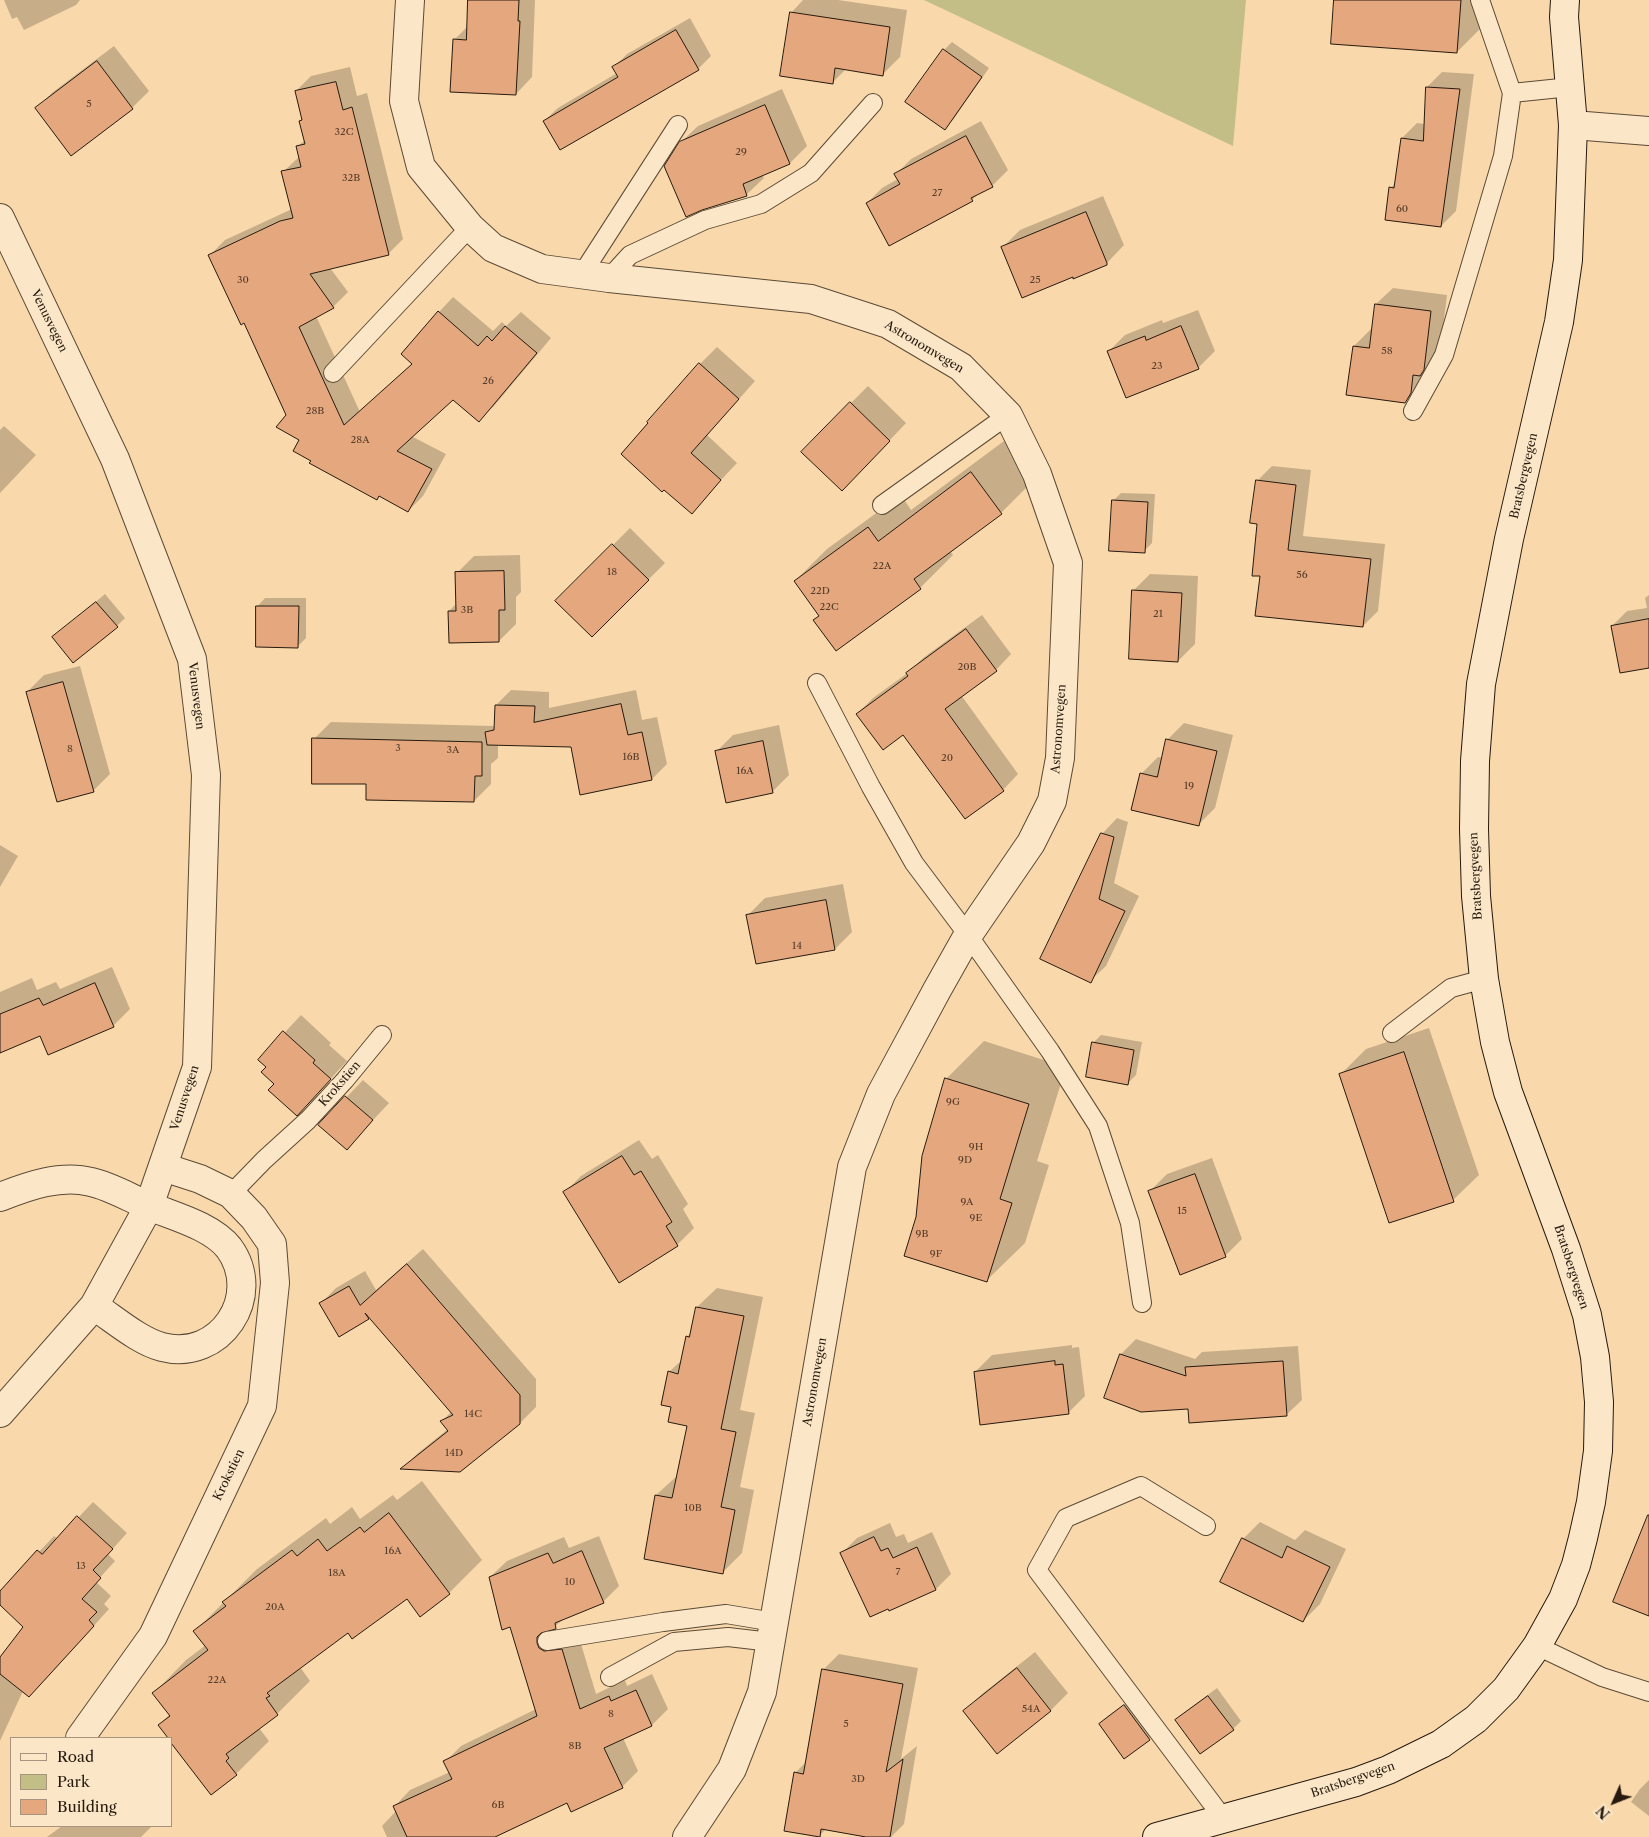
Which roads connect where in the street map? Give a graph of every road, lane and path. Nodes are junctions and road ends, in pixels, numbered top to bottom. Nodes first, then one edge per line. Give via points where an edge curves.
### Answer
1 (410, 0) edge
2 (1480, 0) edge
3 (1565, 0) edge
4 (1570, 87) junction
5 (1512, 93) junction
6 (873, 103) dead end
7 (678, 124) dead end
8 (1573, 126) junction
9 (1649, 131) edge
10 (0, 218) edge
11 (470, 228) junction
12 (582, 274) junction
13 (609, 278) junction
14 (333, 373) dead end
15 (1413, 411) dead end
16 (1008, 415) junction
17 (882, 505) dead end
18 (817, 683) dead end
19 (968, 935) junction
20 (1484, 979) junction
21 (1392, 1033) dead end
22 (382, 1035) dead end
23 (163, 1167) junction
24 (231, 1194) junction
25 (0, 1197) edge
26 (149, 1206) junction
27 (1142, 1303) dead end
28 (94, 1306) junction
29 (0, 1413) edge
30 (1206, 1526) dead end
31 (772, 1632) junction
32 (547, 1641) dead end
33 (1537, 1646) junction
34 (610, 1677) dead end
35 (1649, 1692) edge
36 (81, 1737) edge
37 (1223, 1818) junction
38 (687, 1837) edge
39 (1157, 1837) edge

1 - 11 street, Astronomvegen via 404,101 421,168
2 - 5 lane
3 - 4 street, Bratsbergvegen
4 - 5 lane
4 - 8 street, Bratsbergvegen
5 - 15 lane via 1503,156 1444,356
6 - 13 lane via 811,173 761,204 705,220 630,255
7 - 12 lane
8 - 9 street
8 - 20 street, Bratsbergvegen via 1568,260 1559,322 1509,539 1481,684 1474,829
10 - 23 street, Venusvegen via 115,459 192,659 206,775 197,1067
11 - 12 street, Astronomvegen via 494,248 542,269
11 - 14 lane
12 - 13 street, Astronomvegen
13 - 16 street, Astronomvegen via 811,299 888,324 961,366
16 - 17 lane
16 - 19 street, Astronomvegen via 1037,474 1068,563 1060,758 1052,801 1031,843
18 - 19 lane via 914,863
19 - 27 lane via 1050,1051 1098,1126 1130,1223
19 - 31 street, Astronomvegen via 881,1094 852,1167
20 - 21 lane via 1451,988
20 - 33 street, Bratsbergvegen via 1508,1092 1587,1316 1599,1402 1598,1451 1583,1538 1563,1599
22 - 24 lane, Krokstien via 308,1120
23 - 24 street, Krokstien via 200,1179
23 - 26 street, Venusvegen
24 - 36 street, Krokstien via 254,1218 272,1244 276,1283 262,1406 153,1636
25 - 26 street via 22,1188 69,1178 92,1182
26 - 28 street, Venusvegen
26 - 28 street via 214,1234 228,1247 238,1264 242,1284 239,1304 231,1321 218,1336 200,1346 181,1349 162,1346 144,1338
28 - 29 street, Venusvegen
30 - 37 lane via 1141,1486 1066,1518 1038,1570
31 - 32 lane via 726,1614
31 - 34 lane via 674,1642
31 - 38 street, Astronomvegen via 762,1692 732,1768
33 - 35 lane via 1602,1677
33 - 37 street, Bratsbergvegen via 1500,1695 1476,1719 1442,1744 1356,1782
37 - 39 street, Bratsbergvegen

